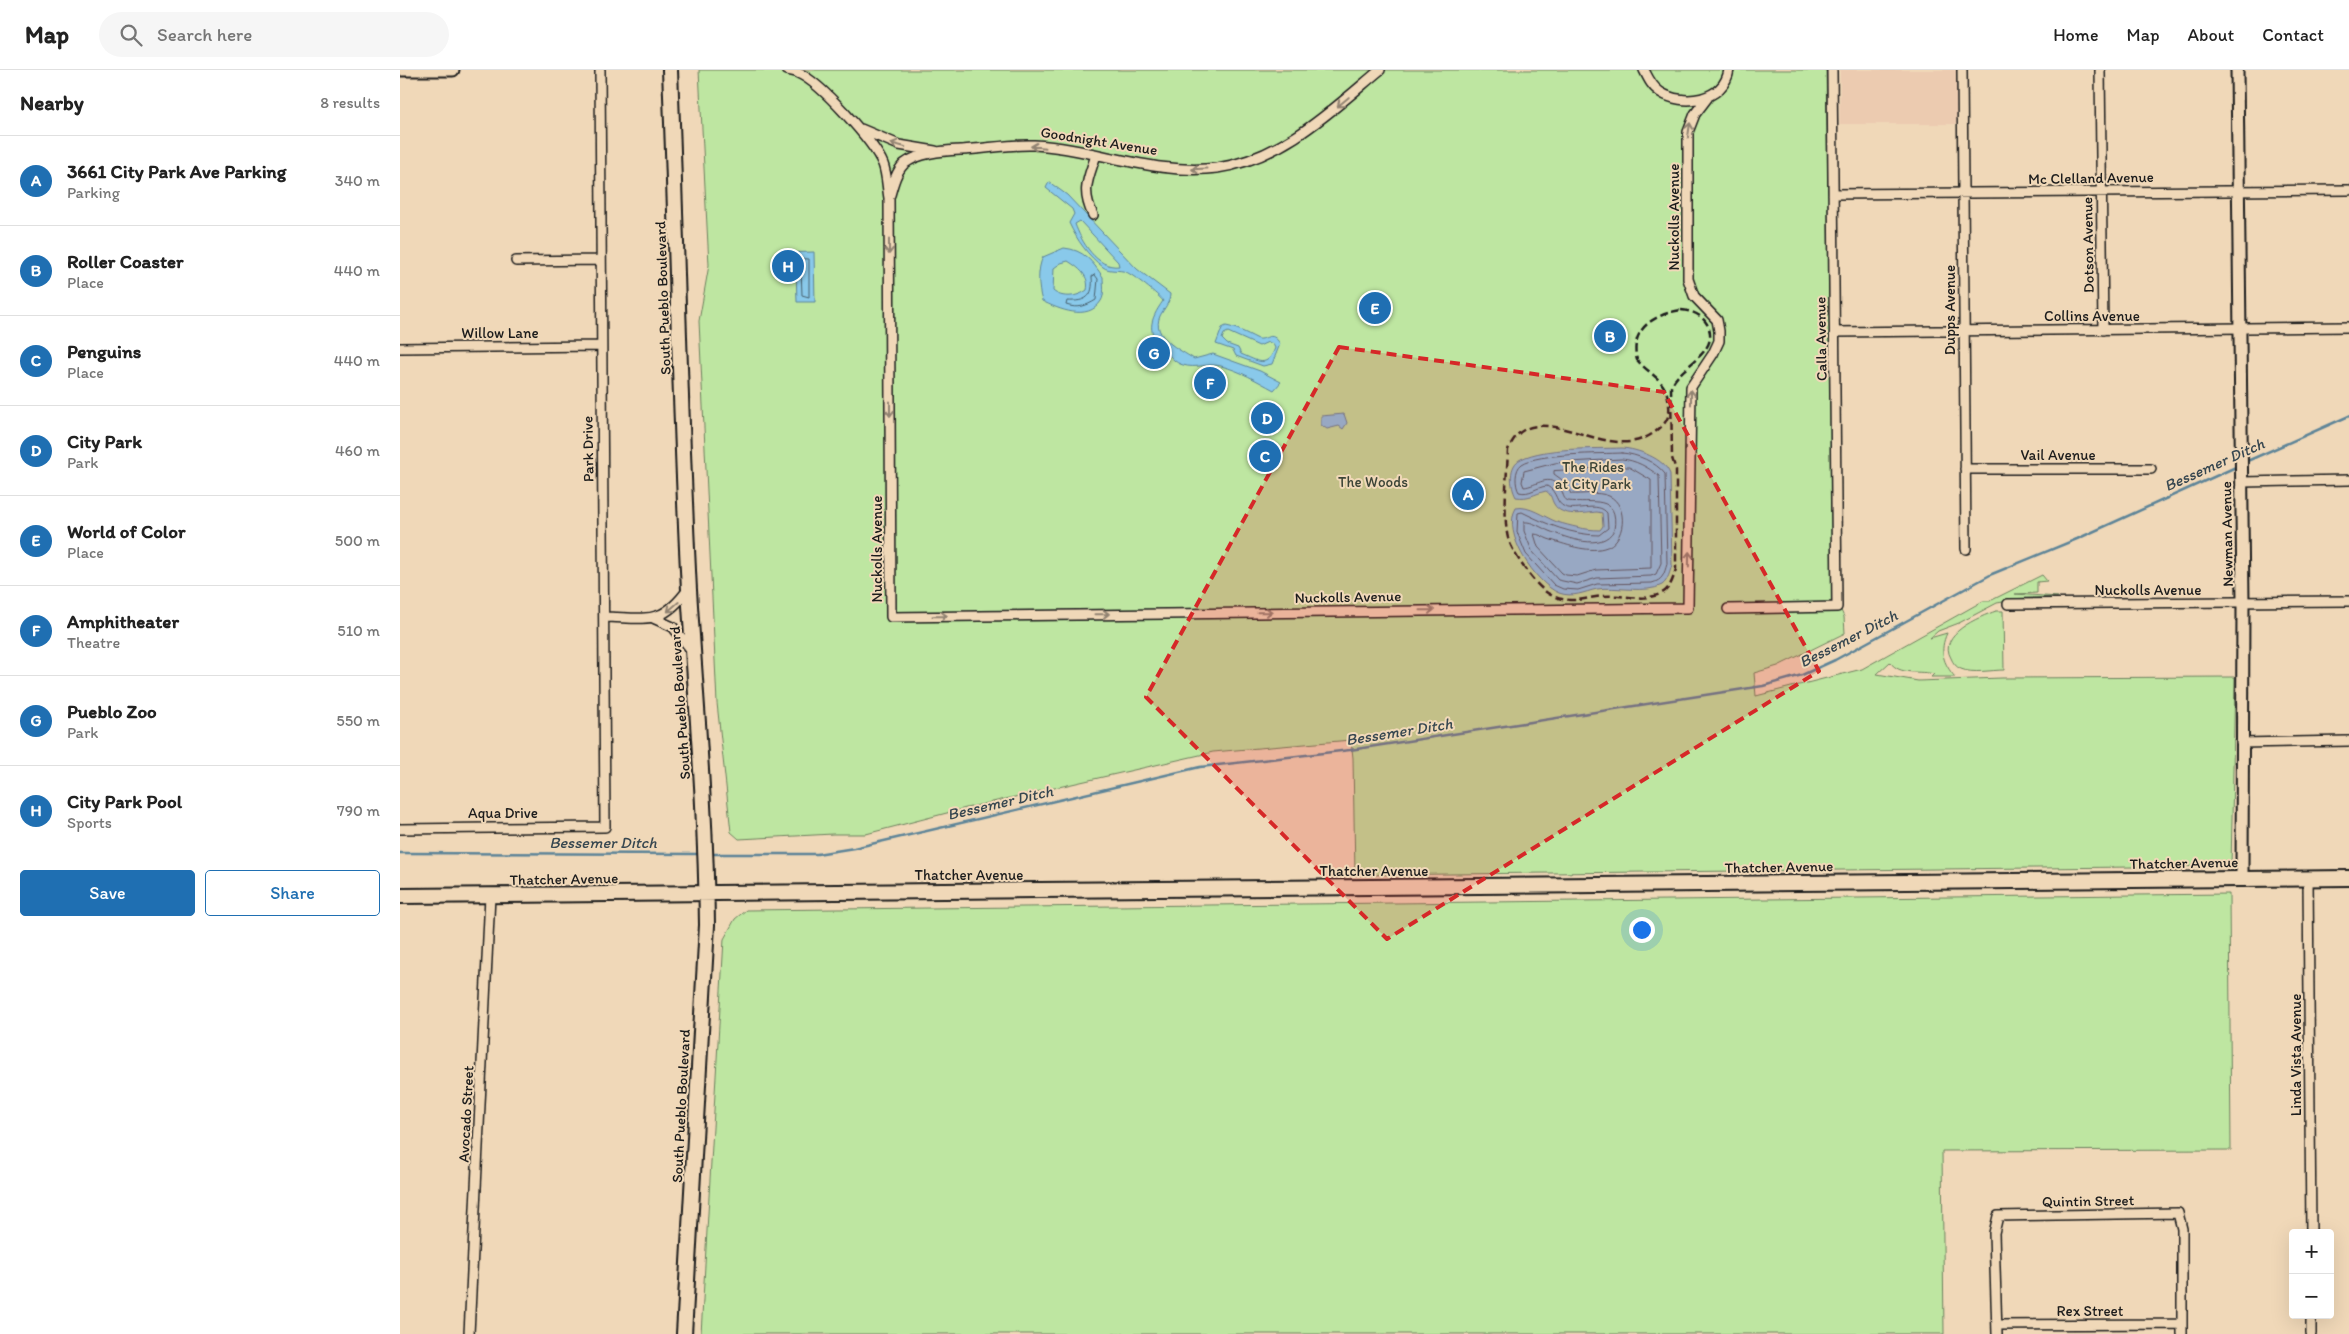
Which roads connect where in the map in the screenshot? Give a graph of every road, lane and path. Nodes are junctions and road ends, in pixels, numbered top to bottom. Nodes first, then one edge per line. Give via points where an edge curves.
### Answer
1 (400, 70) edge
2 (453, 70) edge
3 (600, 70) edge
4 (670, 70) edge
5 (787, 70) edge
6 (1380, 70) edge
7 (1644, 70) edge
8 (1729, 70) edge
9 (1832, 70) edge
10 (1962, 70) edge
11 (2100, 70) edge
12 (2237, 70) edge
13 (800, 71) edge
14 (1708, 97) junction
15 (859, 128) junction
16 (940, 152) junction
17 (1096, 155) junction
18 (2349, 190) edge
19 (2239, 191) junction
20 (2101, 192) junction
21 (1962, 193) junction
22 (1833, 194) junction
23 (889, 198) junction
24 (1094, 216) dead end
25 (600, 260) junction
26 (516, 261) dead end
27 (2349, 327) edge
28 (2240, 328) junction
29 (2103, 330) junction
30 (1963, 331) junction
31 (1836, 332) junction
32 (600, 346) junction
33 (400, 348) edge
34 (1965, 469) junction
35 (2151, 469) dead end
36 (2349, 480) edge
37 (2242, 482) junction
38 (1966, 549) dead end
39 (689, 588) junction
40 (2349, 601) edge
41 (2243, 602) junction
42 (2008, 604) dead end
43 (1728, 609) dead end
44 (604, 617) junction
45 (650, 618) junction
46 (694, 653) junction
47 (2349, 741) edge
48 (2241, 743) junction
49 (605, 827) joint
50 (400, 829) edge
51 (2242, 878) junction
52 (2308, 878) junction
53 (2349, 878) edge
54 (707, 894) junction
55 (400, 896) edge
56 (490, 896) junction
57 (2311, 1229) edge
58 (2311, 1319) edge
59 (2182, 1324) junction
60 (1997, 1330) edge
61 (469, 1334) edge
62 (684, 1334) edge
63 (2182, 1334) edge
64 (2312, 1334) edge

1 - 2 street
3 - 25 street, Park Drive
4 - 39 main road, South Pueblo Boulevard
5 - 13 street
6 -> 17 street, Goodnight Avenue via 1320,121 1267,154 1218,168 1181,170
7 - 14 street via 1659,91 1675,100
8 - 14 street via 1725,82
9 - 22 street, Calla Avenue
10 - 21 street, Dupps Avenue
11 - 20 street, Dotson Avenue
12 - 19 street, Newman Avenue
13 - 15 street
23 -> 14 street, Nuckolls Avenue via 891,617 1688,608 1691,387 1719,342 1717,320 1694,296 1688,279 1688,132 1695,114
16 -> 15 street via 899,145
15 - 23 street via 883,164
17 -> 16 street, Goodnight Avenue via 1034,145
16 - 23 street, Goodnight Avenue via 903,165
17 - 24 street via 1086,185 1086,201
18 - 19 street, Mc Clelland Avenue
19 - 20 street, Mc Clelland Avenue
19 - 28 street, Newman Avenue
20 - 21 street, Mc Clelland Avenue
20 - 29 street, Dotson Avenue
21 - 22 street, Mc Clelland Avenue
21 - 30 street, Dupps Avenue
22 - 31 street, Calla Avenue
25 - 26 street
25 - 32 street, Park Drive
27 - 28 street, Collins Avenue
28 - 29 street, Collins Avenue
28 - 37 street, Newman Avenue
29 - 30 street, Collins Avenue
30 - 31 street, Collins Avenue
30 - 34 street, Dupps Avenue
31 - 43 street, Calla Avenue via 1837,607
32 - 33 street, Willow Lane
32 - 44 street, Park Drive
34 - 35 street, Vail Avenue
34 - 38 street, Dupps Avenue
36 - 37 street
37 - 41 street, Newman Avenue
39 -> 45 street via 676,606
39 - 46 main road, South Pueblo Boulevard
40 - 41 street, Nuckolls Avenue
41 - 42 street, Nuckolls Avenue
41 - 48 street, Newman Avenue
44 - 45 street
44 - 49 street, Park Drive
45 - 46 street via 673,627
46 - 54 main road, South Pueblo Boulevard
47 - 48 street
48 - 51 street, Newman Avenue
49 - 50 street, Aqua Drive
51 - 52 main road, Thatcher Avenue
51 - 54 main road, Thatcher Avenue
52 - 53 main road, Thatcher Avenue
52 - 57 street, Linda Vista Avenue
54 - 56 main road, Thatcher Avenue
54 - 62 main road, South Pueblo Boulevard
55 - 56 main road, Thatcher Avenue
56 - 61 street, Avocado Street
58 - 64 street
59 - 60 street, Rex Street
59 - 60 street, Quintin Street via 2182,1229 2178,1213 1998,1216 1994,1233
59 - 63 street

